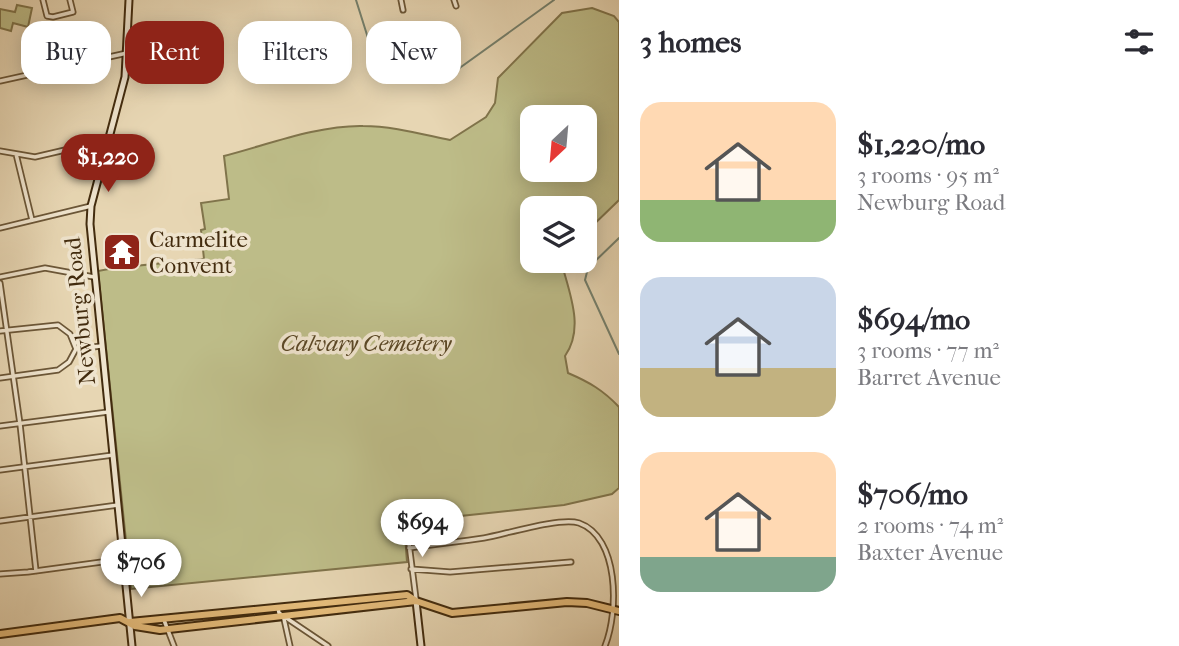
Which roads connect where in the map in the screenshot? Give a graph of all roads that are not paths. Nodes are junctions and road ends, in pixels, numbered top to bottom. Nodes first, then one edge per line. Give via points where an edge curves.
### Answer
1 (43, 0) edge
2 (71, 0) edge
3 (129, 0) edge
4 (401, 0) edge
5 (454, 0) edge
6 (456, 6) dead end
7 (403, 10) dead end
8 (128, 21) edge
9 (125, 53) edge
10 (125, 77) edge
11 (0, 80) edge
12 (108, 140) junction
13 (0, 150) edge
14 (16, 154) junction
15 (91, 206) junction
16 (32, 220) junction
17 (0, 228) edge
18 (0, 277) edge
19 (94, 277) junction
20 (0, 283) edge
21 (7, 330) junction
22 (0, 331) edge
23 (102, 346) junction
24 (76, 348) junction
25 (13, 376) junction
26 (0, 378) edge
27 (108, 412) junction
28 (20, 424) junction
29 (0, 426) edge
30 (113, 455) junction
31 (24, 467) junction
32 (0, 470) edge
33 (118, 505) junction
34 (29, 517) junction
35 (406, 520) dead end
36 (0, 521) edge
37 (409, 548) junction
38 (124, 559) junction
39 (571, 562) dead end
40 (411, 569) junction
41 (36, 570) junction
42 (0, 574) edge
43 (416, 601) junction
44 (278, 608) junction
45 (617, 610) edge
46 (284, 617) junction
47 (164, 620) junction
48 (130, 621) junction
49 (167, 629) junction
50 (0, 634) edge
51 (132, 646) edge
52 (174, 646) edge
53 (290, 646) edge
54 (328, 646) edge
55 (421, 646) edge
56 (605, 646) edge

1 - 2 street via 47,16 53,17 73,12
3 - 8 main road, Newburg Road
4 - 7 street
5 - 6 street
9 - 11 street
10 - 12 main road, Newburg Road
12 - 14 street via 35,157
12 - 15 main road, Newburg Road
13 - 14 street
14 - 16 street
15 - 16 street
15 - 19 main road, Newburg Road
16 - 17 street
18 - 19 street via 46,268
19 - 23 main road, Newburg Road
20 - 21 street
21 - 22 street
21 - 24 street via 58,325 70,334
21 - 25 street
23 - 24 street
23 - 27 main road, Newburg Road
24 - 25 street via 62,368
25 - 26 street
25 - 28 street
27 - 28 street
27 - 30 main road, Newburg Road
28 - 29 street
28 - 31 street
30 - 31 street
30 - 33 main road, Newburg Road
31 - 32 street
31 - 34 street
33 - 34 street
33 - 38 main road, Newburg Road
34 - 36 street
34 - 41 street
35 - 37 street
37 - 40 street
37 - 45 street via 579,523 598,536 612,560
38 - 41 street
38 - 48 main road, Newburg Road
39 - 40 street via 450,572
40 - 43 street
41 - 42 street
43 - 44 main road via 407,595 386,596
43 - 45 main road via 452,613 567,602
43 - 46 main road
43 - 55 main road
44 - 46 street
44 - 47 main road
45 - 56 street
46 - 49 main road
46 - 53 street
46 - 54 street
47 - 48 main road
47 - 49 street
48 - 49 main road via 145,629
48 - 50 main road via 120,618
48 - 51 main road, Newburg Road
49 - 52 street

